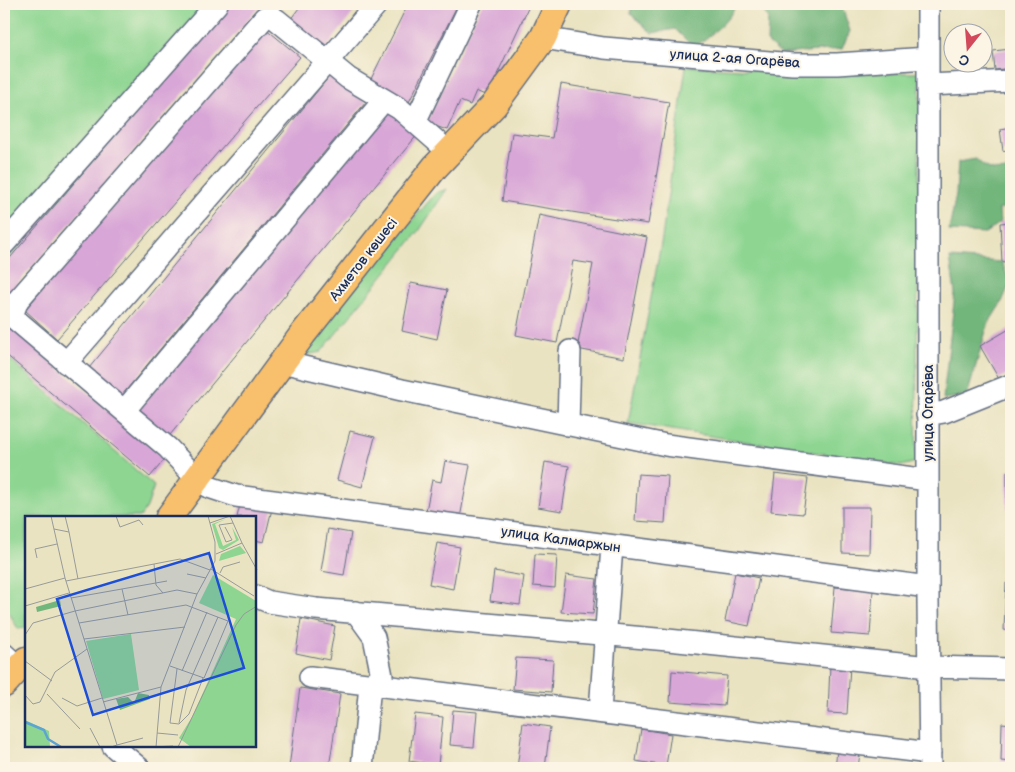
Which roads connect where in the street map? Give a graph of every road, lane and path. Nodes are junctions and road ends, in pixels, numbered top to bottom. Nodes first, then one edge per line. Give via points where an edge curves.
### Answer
1 (217, 4) edge
2 (377, 4) edge
3 (471, 4) edge
4 (559, 4) edge
5 (928, 4) edge
6 (279, 10) edge
7 (543, 38) junction
8 (928, 58) junction
9 (326, 60) junction
10 (1011, 81) edge
11 (928, 85) junction
12 (384, 100) junction
13 (415, 122) junction
14 (450, 152) junction
15 (4, 244) edge
16 (570, 351) dead end
17 (282, 362) junction
18 (66, 363) junction
19 (1011, 384) edge
20 (124, 411) junction
21 (927, 415) junction
22 (568, 425) junction
23 (198, 480) junction
24 (928, 480) junction
25 (170, 516) edge
26 (612, 546) junction
27 (928, 587) junction
28 (256, 596) edge
29 (356, 612) junction
30 (605, 634) junction
31 (929, 667) junction
32 (1011, 669) edge
33 (310, 677) dead end
34 (370, 684) junction
35 (600, 711) junction
36 (114, 747) edge
37 (930, 760) edge
38 (139, 768) edge
39 (362, 768) edge

1 - 15 street
2 - 9 street
3 - 13 street
4 - 7 main road, Ахметов көшесі
5 - 8 street, улица Огарёва
6 - 9 street
6 - 18 street via 259,22 18,300 13,313 15,319
7 - 8 street, улица 2-ая Огарёва via 604,48 793,64
7 - 14 main road, Ахметов көшесі via 494,105
8 - 11 street, улица Огарёва
9 - 12 street
9 - 18 street
10 - 11 street
11 - 21 street, улица Огарёва
12 - 13 street
12 - 20 street
13 - 14 street
14 - 17 main road, Ахметов көшесі
16 - 22 street
17 - 22 street
17 - 23 main road, Ахметов көшесі
18 - 20 street
19 - 21 street via 944,412
20 - 23 street via 168,448
21 - 24 street, улица Огарёва
22 - 24 street via 666,445
23 - 25 main road, Ахметов көшесі
23 - 26 street, улица Калмаржын via 236,496
24 - 27 street, улица Огарёва
26 - 27 street, улица Калмаржын
26 - 30 street
27 - 31 street, улица Огарёва
28 - 29 street via 269,602
29 - 30 street
29 - 34 street via 374,637 382,676
30 - 31 street
30 - 35 street
31 - 32 street
31 - 37 street, улица Огарёва
33 - 34 street
34 - 35 street
34 - 39 street
35 - 37 street
36 - 38 street

